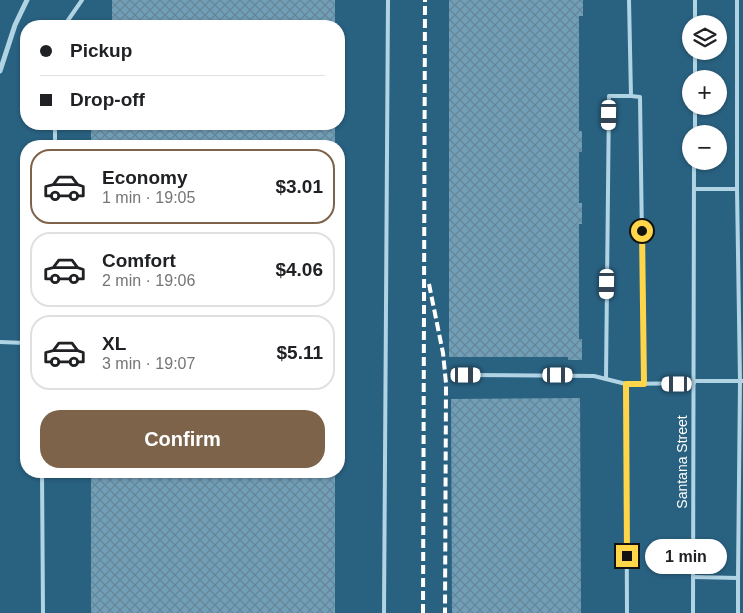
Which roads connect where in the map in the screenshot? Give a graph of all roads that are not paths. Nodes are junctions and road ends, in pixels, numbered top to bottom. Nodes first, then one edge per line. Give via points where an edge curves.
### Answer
1 (27, 0) edge
2 (82, 0) edge
3 (388, 0) edge
4 (629, 0) edge
5 (695, 0) edge
6 (737, 0) edge
7 (695, 15) edge
8 (68, 20) edge
9 (0, 71) edge
10 (631, 96) junction
11 (694, 170) edge
12 (694, 189) junction
13 (736, 189) junction
14 (0, 342) edge
15 (20, 343) edge
16 (466, 375) dead end
17 (606, 379) junction
18 (741, 381) edge
19 (694, 382) junction
20 (626, 384) junction
21 (644, 384) junction
22 (42, 478) edge
23 (694, 577) junction
24 (738, 578) junction
25 (43, 613) edge
26 (384, 613) edge
27 (627, 613) edge
28 (693, 613) edge
29 (738, 613) edge

1 - 9 street via 15,24
2 - 8 lane
3 - 26 lane
4 - 10 lane
5 - 7 lane
6 - 13 lane
10 - 17 lane via 609,96
10 - 21 lane via 640,97
11 - 12 lane, Santana Street
12 - 13 lane
12 - 19 lane, Santana Street
13 - 18 lane
14 - 15 lane
16 - 17 lane via 594,376
17 - 20 lane
18 - 19 lane
18 - 24 lane
19 - 21 lane
19 - 23 lane, Santana Street
20 - 21 lane
20 - 27 lane
22 - 25 lane
23 - 24 lane
23 - 28 lane, Santana Street
24 - 29 lane

